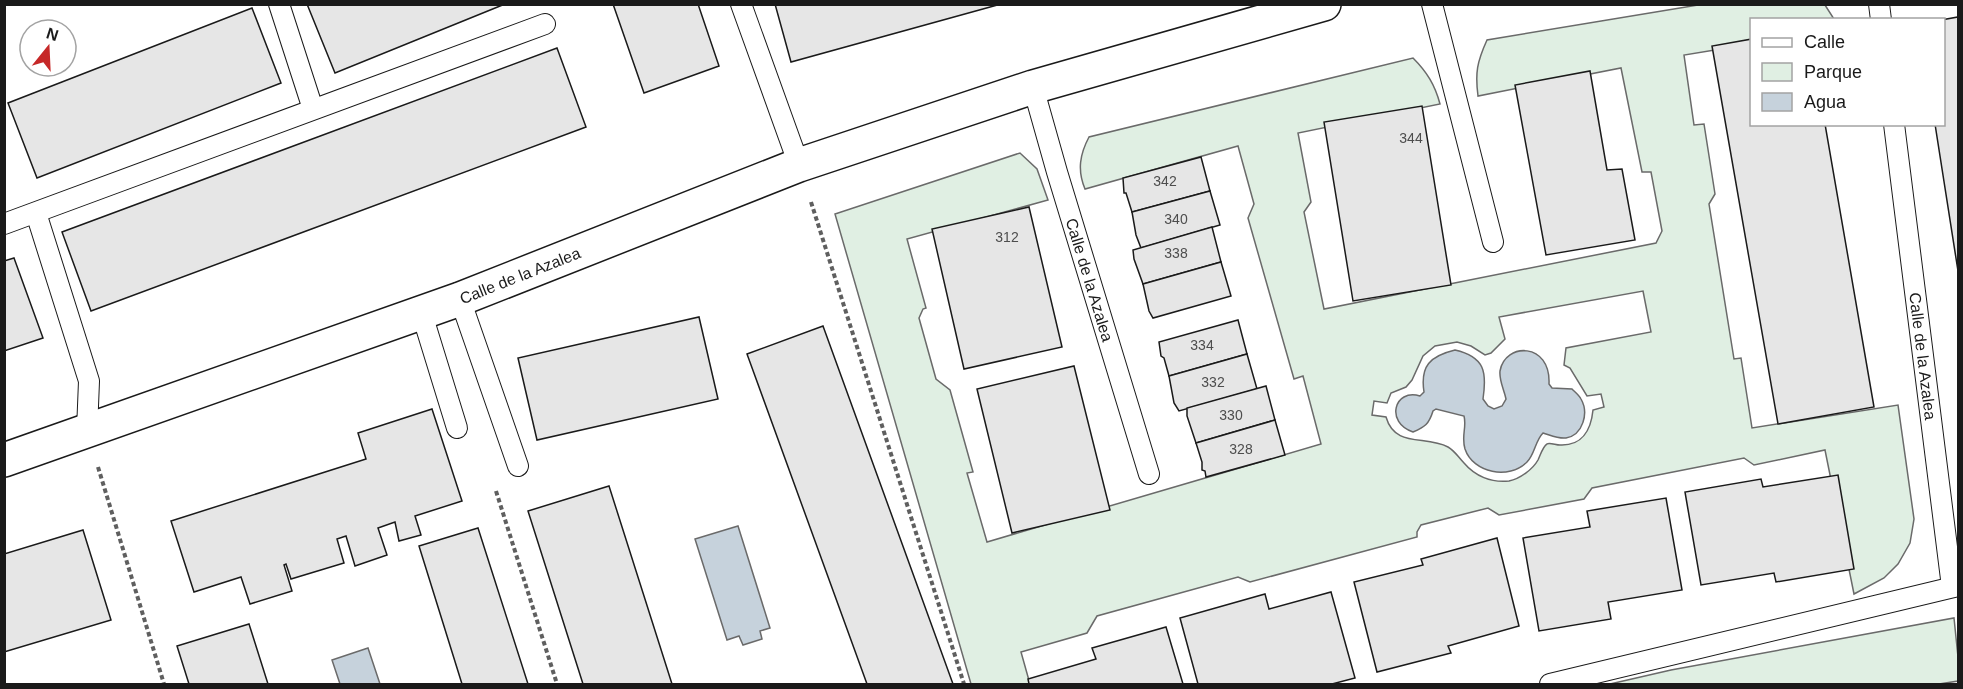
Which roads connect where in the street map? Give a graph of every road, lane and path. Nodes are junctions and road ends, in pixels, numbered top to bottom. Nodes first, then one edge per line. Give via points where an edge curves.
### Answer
1 (279, 4) edge
2 (741, 4) edge
3 (1324, 4) edge
4 (1432, 4) edge
5 (545, 24) dead end
6 (1033, 87) junction
7 (313, 109) junction
8 (1894, 126) edge
9 (799, 165) junction
10 (36, 213) junction
11 (4, 224) edge
12 (1493, 242) dead end
13 (460, 298) junction
14 (421, 311) junction
15 (456, 428) dead end
16 (87, 431) junction
17 (4, 460) edge
18 (518, 466) dead end
19 (1149, 474) dead end
20 (494, 484) dead end
21 (1955, 586) edge
22 (164, 684) edge
23 (557, 684) edge
24 (964, 684) edge
25 (1550, 684) edge

1 - 7 lane
2 - 9 lane
3 - 6 street, Calle de la Azalea
4 - 12 lane
5 - 7 lane
6 - 9 street, Calle de la Azalea
6 - 19 lane, Calle de la Azalea
7 - 10 lane
8 - 21 lane, Calle de la Azalea
9 - 13 street, Calle de la Azalea
9 - 24 path
10 - 11 lane
10 - 16 lane via 89,381
13 - 14 street, Calle de la Azalea
13 - 18 lane
14 - 15 lane
14 - 16 street, Calle de la Azalea
16 - 17 street, Calle de la Azalea
16 - 22 path
20 - 23 path
21 - 25 lane, Calle de la Azalea

